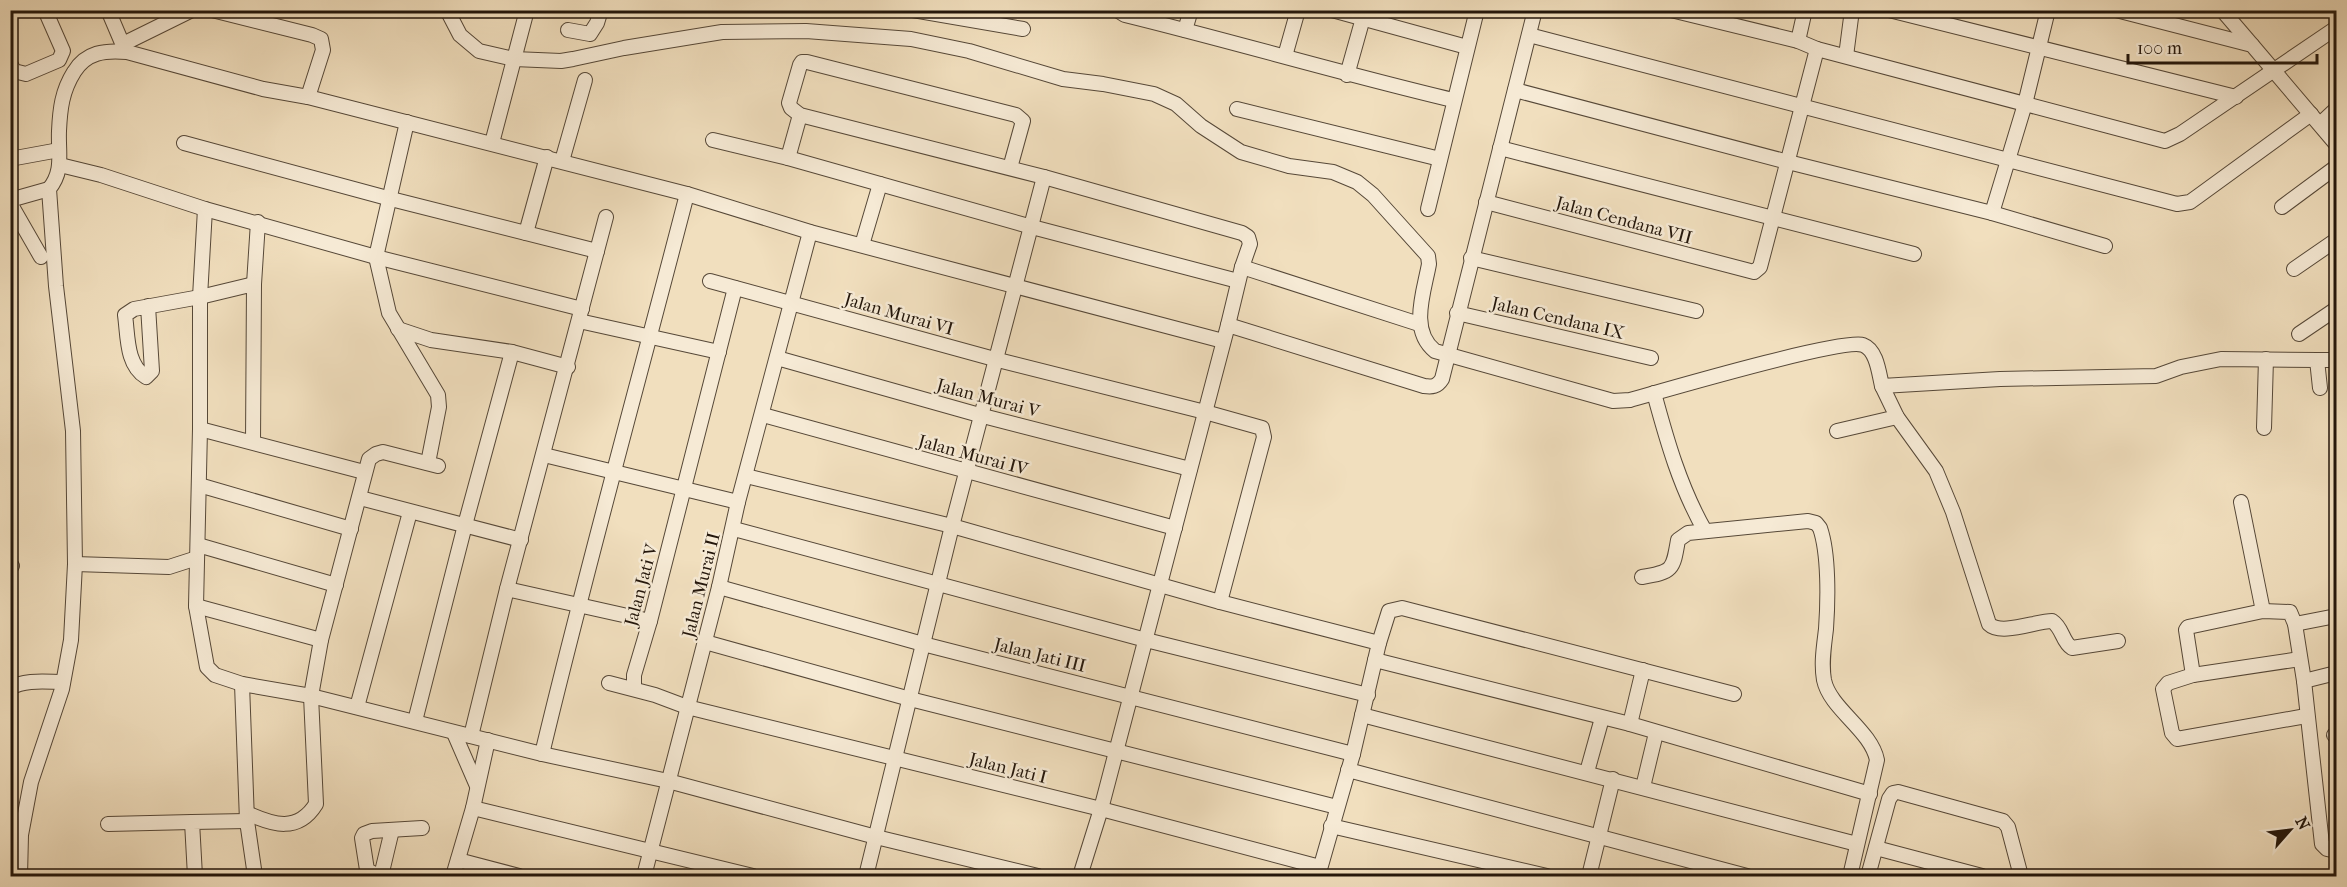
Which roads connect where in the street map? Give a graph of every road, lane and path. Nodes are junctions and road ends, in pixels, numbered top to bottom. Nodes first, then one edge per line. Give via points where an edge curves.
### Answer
1 (45, 10) edge
2 (108, 10) edge
3 (192, 10) edge
4 (212, 10) edge
5 (447, 10) edge
6 (527, 10) edge
7 (601, 10) edge
8 (1117, 10) edge
9 (1191, 10) edge
10 (1298, 10) edge
11 (1332, 10) edge
12 (1477, 10) edge
13 (1535, 10) edge
14 (1671, 10) edge
15 (1805, 10) edge
16 (1852, 10) edge
17 (1888, 10) edge
18 (2048, 10) edge
19 (2116, 10) edge
20 (918, 11) edge
21 (2227, 12) edge
22 (170, 15) edge
23 (1363, 18) junction
24 (2337, 28) edge
25 (1023, 29) dead end
26 (568, 30) dead end
27 (1185, 30) junction
28 (1529, 35) junction
29 (1798, 41) junction
30 (2252, 45) junction
31 (1467, 47) junction
32 (2040, 47) junction
33 (125, 48) junction
34 (1817, 49) junction
35 (1285, 56) junction
36 (1846, 56) junction
37 (514, 59) junction
38 (10, 63) edge
39 (2275, 72) junction
40 (1347, 75) junction
41 (585, 80) dead end
42 (1515, 90) junction
43 (308, 97) junction
44 (2236, 98) junction
45 (1453, 100) junction
46 (2025, 104) junction
47 (1801, 105) junction
48 (1236, 109) dead end
49 (2337, 109) edge
50 (800, 115) junction
51 (2315, 119) junction
52 (407, 122) junction
53 (712, 140) dead end
54 (184, 143) dead end
55 (492, 143) junction
56 (2337, 144) edge
57 (1500, 148) junction
58 (59, 150) junction
59 (547, 157) junction
60 (788, 158) junction
61 (10, 159) edge
62 (1440, 159) junction
63 (2009, 159) junction
64 (562, 161) junction
65 (1788, 162) junction
66 (60, 165) junction
67 (2337, 167) edge
68 (1010, 168) junction
69 (1044, 177) junction
70 (880, 184) junction
71 (49, 189) junction
72 (687, 194) junction
73 (390, 199) junction
74 (10, 202) edge
75 (1486, 202) junction
76 (2282, 207) dead end
77 (205, 208) junction
78 (1428, 209) dead end
79 (1992, 213) junction
80 (606, 217) dead end
81 (1774, 218) junction
82 (258, 222) junction
83 (1032, 227) junction
84 (810, 232) junction
85 (526, 233) junction
86 (2337, 240) edge
87 (862, 245) junction
88 (2105, 246) dead end
89 (597, 251) junction
90 (1914, 254) dead end
91 (41, 257) dead end
92 (376, 257) junction
93 (1471, 258) junction
94 (1242, 267) junction
95 (2294, 269) dead end
96 (710, 281) dead end
97 (1238, 281) junction
98 (254, 284) junction
99 (1015, 285) junction
100 (735, 288) junction
101 (200, 297) junction
102 (791, 302) junction
103 (148, 306) dead end
104 (2337, 309) edge
105 (1696, 311) dead end
106 (1457, 313) junction
107 (581, 315) junction
108 (1419, 324) junction
109 (1228, 325) junction
110 (398, 329) junction
111 (2299, 334) dead end
112 (650, 337) junction
113 (1222, 341) junction
114 (512, 352) junction
115 (719, 352) junction
116 (1447, 355) junction
117 (777, 358) junction
118 (1651, 358) dead end
119 (2266, 359) junction
120 (998, 360) junction
121 (2317, 360) junction
122 (2337, 360) edge
123 (568, 367) junction
124 (1882, 386) junction
125 (2320, 388) dead end
126 (1654, 393) junction
127 (1205, 412) junction
128 (762, 415) junction
129 (983, 416) junction
130 (1898, 417) junction
131 (2264, 428) dead end
132 (200, 429) junction
133 (1837, 431) dead end
134 (253, 442) junction
135 (543, 456) junction
136 (1190, 469) junction
137 (364, 472) junction
138 (967, 472) junction
139 (614, 474) junction
140 (747, 476) junction
141 (199, 485) junction
142 (684, 491) junction
143 (360, 498) junction
144 (738, 502) junction
145 (2241, 502) dead end
146 (410, 512) junction
147 (465, 525) junction
148 (952, 526) junction
149 (1175, 528) junction
150 (734, 529) junction
151 (351, 530) junction
152 (1705, 531) junction
153 (521, 540) junction
154 (197, 551) junction
155 (75, 564) junction
156 (1642, 577) dead end
157 (1159, 583) junction
158 (336, 585) junction
159 (939, 585) junction
160 (719, 587) junction
161 (507, 589) junction
162 (1220, 602) junction
163 (578, 604) junction
164 (196, 606) junction
165 (2263, 611) junction
166 (2337, 616) edge
167 (650, 621) junction
168 (2295, 624) junction
169 (321, 640) junction
170 (1146, 640) junction
171 (2118, 641) dead end
172 (705, 642) junction
173 (1379, 643) junction
174 (923, 644) junction
175 (2300, 659) junction
176 (1375, 660) junction
177 (1643, 670) junction
178 (2337, 673) edge
179 (2193, 675) junction
180 (2304, 681) junction
181 (63, 682) junction
182 (609, 683) dead end
183 (242, 684) junction
184 (10, 688) edge
185 (634, 688) junction
186 (1734, 694) dead end
187 (1368, 695) junction
188 (311, 696) junction
189 (1131, 697) junction
190 (910, 699) junction
191 (357, 707) junction
192 (687, 707) junction
193 (1362, 716) junction
194 (2306, 716) junction
195 (1602, 718) junction
196 (415, 721) junction
197 (1630, 724) junction
198 (454, 733) junction
199 (1656, 733) junction
200 (471, 736) junction
201 (488, 740) junction
202 (1116, 752) junction
203 (1353, 753) junction
204 (542, 754) junction
205 (894, 759) junction
206 (1348, 770) junction
207 (1587, 772) junction
208 (1613, 779) junction
209 (668, 781) junction
210 (477, 786) junction
211 (1643, 787) junction
212 (1870, 794) junction
213 (1337, 807) junction
214 (474, 808) junction
215 (1101, 809) junction
216 (247, 817) junction
217 (192, 822) junction
218 (108, 824) dead end
219 (1331, 826) junction
220 (422, 828) dead end
221 (392, 830) junction
222 (1600, 836) junction
223 (876, 837) junction
224 (1857, 844) junction
225 (1876, 848) junction
226 (650, 851) junction
227 (2337, 851) edge
228 (458, 860) junction
229 (1319, 872) edge
230 (20, 876) edge
231 (195, 876) edge
232 (255, 876) edge
233 (380, 876) edge
234 (453, 876) edge
235 (519, 876) edge
236 (644, 876) edge
237 (753, 876) edge
238 (866, 876) edge
239 (1038, 876) edge
240 (1080, 876) edge
241 (1547, 876) edge
242 (1589, 876) edge
243 (1747, 876) edge
244 (1850, 876) edge
245 (1869, 876) edge
246 (1982, 876) edge
247 (2021, 876) edge

1 - 38 street via 63,51 58,60 26,74 14,71
2 - 33 street
3 - 22 street
4 - 43 street via 321,39 323,50
5 - 37 street via 459,35 479,51
6 - 37 street
7 - 26 street via 590,34
8 - 27 street
9 - 27 street
10 - 35 street
11 - 23 street
12 - 31 street
13 - 28 street
14 - 29 street
15 - 29 street
16 - 36 street
17 - 32 street
18 - 32 street
19 - 30 street
20 - 25 street
21 - 30 street
22 - 33 street
23 - 31 street
23 - 40 street
24 - 39 street
27 - 35 street
28 - 42 street
28 - 47 street
29 - 34 street
30 - 39 street
31 - 45 street
32 - 44 street
32 - 46 street
33 - 43 street via 263,89
33 - 58 street via 94,54 76,68 62,98
34 - 36 street
34 - 47 street
35 - 40 street
36 - 46 street
37 - 55 street
37 - 108 street via 573,59 722,32 806,31 911,39 969,51 1063,79 1154,94 1176,104 1233,149 1289,166 1333,172 1357,182 1373,195 1428,256
39 - 44 street
39 - 51 street
40 - 45 street
41 - 64 street
42 - 57 street
42 - 65 street
43 - 52 street
44 - 46 street via 2165,141
45 - 62 street
46 - 63 street
47 - 63 street
47 - 65 street
48 - 62 street
49 - 51 street
50 - 60 street
50 - 68 street
50 - 68 street via 789,103 800,65 807,62 1016,115 1023,121
51 - 56 street
51 - 63 street via 2190,202 2177,204
52 - 55 street
52 - 73 street
53 - 60 street
54 - 73 street
55 - 59 street
57 - 75 street
57 - 81 street
58 - 61 street
58 - 66 street
59 - 64 street
59 - 85 street
60 - 70 street
62 - 78 street
63 - 79 street
64 - 72 street
65 - 79 street
65 - 81 street
66 - 71 street
66 - 77 street
67 - 76 street
68 - 69 street
69 - 83 street
69 - 94 street via 1242,233 1250,244
70 - 83 street
70 - 87 street
71 - 74 street
71 - 155 street via 73,431
72 - 84 street
72 - 112 street
73 - 85 street
73 - 92 street
74 - 91 street
75 - 81 street, Jalan Cendana VII via 1754,272 1760,267
75 - 93 street
77 - 82 street
77 - 101 street
79 - 88 street
80 - 89 street
81 - 90 street
82 - 92 street
82 - 98 street
83 - 97 street
83 - 99 street
84 - 87 street
84 - 102 street, Jalan Murai II
85 - 89 street
86 - 95 street
87 - 99 street
89 - 107 street
92 - 107 street
92 - 110 street via 389,313
93 - 105 street
93 - 106 street
94 - 97 street
94 - 108 street
96 - 100 street, Jalan Murai VI
97 - 109 street
98 - 101 street
98 - 134 street
99 - 113 street
99 - 120 street
100 - 102 street, Jalan Murai VI
100 - 115 street, Jalan Jati V
101 - 103 street
101 - 132 street
102 - 117 street, Jalan Murai II
102 - 120 street, Jalan Murai VI
104 - 111 street
106 - 116 street
106 - 118 street, Jalan Cendana IX
107 - 112 street
107 - 123 street
108 - 116 street via 1430,348
109 - 113 street
109 - 116 street via 1431,387 1442,379
110 - 114 street via 431,340
110 - 137 street via 438,395 433,465 383,452 369,459
112 - 115 street
112 - 139 street
113 - 127 street
114 - 123 street
114 - 147 street
115 - 142 street, Jalan Jati V
116 - 126 street via 1613,401
117 - 128 street, Jalan Murai II
117 - 129 street, Jalan Murai V
119 - 121 street
119 - 124 street via 2221,358 2156,376 2000,378
119 - 131 street
120 - 127 street, Jalan Murai VI
120 - 129 street
121 - 122 street
121 - 125 street
123 - 135 street
124 - 126 street via 1870,351 1862,345 1849,345
124 - 130 street
126 - 152 street via 1680,480
127 - 136 street
127 - 162 street, Jalan Murai VI via 1262,428 1264,435
128 - 138 street, Jalan Murai IV
128 - 140 street, Jalan Murai II
129 - 136 street, Jalan Murai V
129 - 138 street
130 - 133 street
130 - 171 street via 1936,471 1992,627 2004,629 2052,621 2071,648
132 - 134 street
132 - 141 street
134 - 137 street
135 - 139 street
135 - 153 street
136 - 149 street
137 - 143 street
138 - 148 street
138 - 149 street, Jalan Murai IV
139 - 142 street
139 - 163 street
140 - 144 street, Jalan Murai II
140 - 148 street
141 - 151 street
141 - 154 street
142 - 144 street
142 - 167 street, Jalan Jati V
143 - 146 street
143 - 151 street
144 - 150 street, Jalan Murai II
145 - 165 street
146 - 147 street
146 - 191 street
147 - 153 street
147 - 196 street
148 - 157 street
148 - 159 street
149 - 157 street
150 - 159 street
150 - 160 street, Jalan Murai II
151 - 158 street
152 - 156 street via 1679,538 1674,563 1668,571
152 - 212 street via 1808,521 1820,528 1827,586 1824,681 1876,755
153 - 161 street
154 - 155 street via 169,567
154 - 158 street
154 - 164 street
155 - 181 street via 71,640
157 - 162 street
157 - 170 street
158 - 169 street
159 - 170 street
159 - 174 street
160 - 172 street, Jalan Murai II
160 - 174 street, Jalan Jati III
161 - 163 street
161 - 200 street
162 - 173 street
163 - 167 street
163 - 204 street
164 - 169 street
164 - 183 street via 207,667 215,675
165 - 168 street via 2287,610
165 - 179 street via 2188,627
166 - 168 street
167 - 185 street, Jalan Jati V via 634,675
168 - 175 street
169 - 188 street
170 - 187 street
170 - 189 street
172 - 190 street
172 - 192 street, Jalan Murai II
173 - 176 street
173 - 177 street via 1389,611 1402,608
174 - 189 street, Jalan Jati III
174 - 190 street
175 - 179 street
175 - 180 street
176 - 187 street
176 - 195 street
177 - 186 street
177 - 197 street
178 - 180 street
179 - 194 street via 2164,687 2172,733 2177,739
180 - 194 street
181 - 184 street via 35,682
181 - 230 street via 31,782 21,835
182 - 185 street, Jalan Jati I
183 - 188 street
183 - 216 street
185 - 192 street, Jalan Jati I
187 - 193 street
188 - 191 street
188 - 216 street via 316,804 299,822 269,823
189 - 202 street
189 - 203 street, Jalan Jati III
190 - 202 street
190 - 205 street
191 - 196 street
192 - 205 street, Jalan Jati I
192 - 209 street, Jalan Murai II
193 - 203 street
193 - 207 street
194 - 227 street via 2322,844
195 - 197 street
195 - 207 street
196 - 198 street
197 - 199 street
198 - 200 street
198 - 210 street
199 - 211 street
199 - 212 street
200 - 201 street
201 - 204 street
201 - 210 street
202 - 213 street
202 - 215 street
203 - 206 street
204 - 209 street
205 - 215 street, Jalan Jati I
205 - 223 street
206 - 213 street
206 - 222 street
207 - 208 street
208 - 211 street
208 - 222 street
209 - 223 street
209 - 226 street, Jalan Murai II
210 - 214 street
211 - 224 street
212 - 224 street
213 - 219 street
214 - 226 street
214 - 228 street
215 - 229 street, Jalan Jati I
215 - 240 street
216 - 217 street
216 - 232 street
217 - 218 street
217 - 231 street
219 - 229 street
219 - 241 street
220 - 221 street
221 - 233 street
221 - 233 street via 372,831 362,837 367,870
222 - 242 street
222 - 243 street
223 - 238 street
223 - 239 street
224 - 244 street
225 - 245 street
225 - 246 street
225 - 247 street via 1889,799 1898,792 1999,819 2007,826
226 - 236 street, Jalan Murai II
226 - 237 street
228 - 234 street
228 - 235 street

